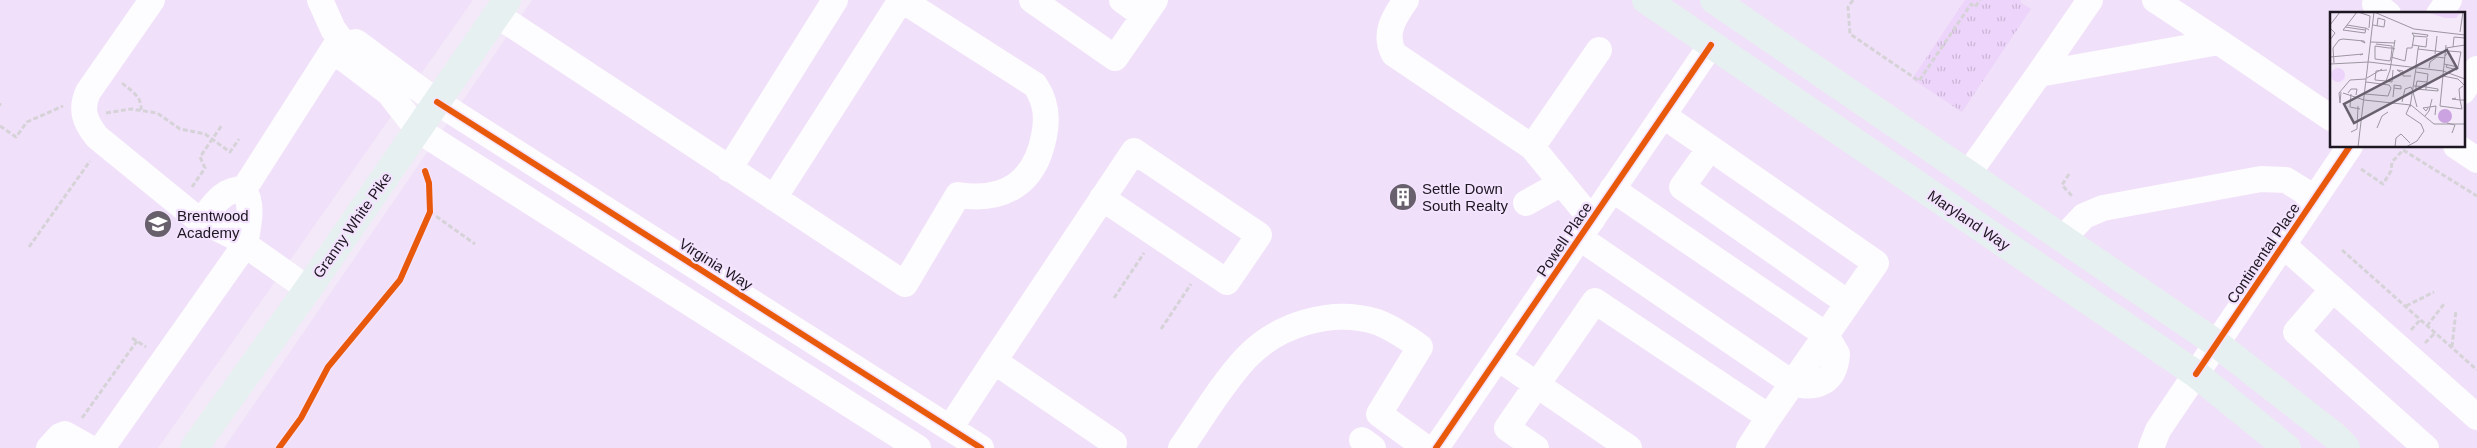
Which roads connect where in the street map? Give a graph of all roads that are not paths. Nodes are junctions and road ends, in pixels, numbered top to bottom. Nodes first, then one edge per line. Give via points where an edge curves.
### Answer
1 (152, 0) edge
2 (320, 0) edge
3 (835, 0) edge
4 (901, 0) edge
5 (1032, 0) edge
6 (1122, 0) edge
7 (1406, 0) edge
8 (1646, 0) edge
9 (2090, 0) edge
10 (2155, 0) edge
11 (2449, 0) edge
12 (1730, 4) edge
13 (502, 8) edge
14 (1150, 8) edge
15 (2441, 12) edge
16 (342, 42) junction
17 (2218, 42) junction
18 (1711, 45) junction
19 (1599, 50) dead end
20 (2477, 69) edge
21 (2039, 74) junction
22 (2464, 89) edge
23 (437, 102) junction
24 (1664, 116) junction
25 (2330, 117) edge
26 (418, 130) junction
27 (1532, 147) junction
28 (1710, 148) junction
29 (2459, 148) edge
30 (2346, 152) edge
31 (2477, 160) edge
32 (728, 169) junction
33 (1968, 174) junction
34 (1562, 183) junction
35 (244, 189) junction
36 (1612, 189) junction
37 (774, 198) junction
38 (1102, 198) junction
39 (2316, 198) junction
40 (1526, 203) dead end
41 (201, 220) junction
42 (1586, 229) junction
43 (2063, 238) junction
44 (246, 245) junction
45 (2283, 245) junction
46 (308, 289) junction
47 (2333, 289) junction
48 (1848, 303) junction
49 (1826, 335) junction
50 (2217, 344) junction
51 (1498, 358) junction
52 (994, 361) junction
53 (2196, 374) junction
54 (1792, 383) junction
55 (1536, 384) junction
56 (2477, 417) edge
57 (1769, 418) junction
58 (940, 422) junction
59 (913, 447) edge
60 (102, 448) edge
61 (194, 448) edge
62 (982, 448) edge
63 (1111, 448) edge
64 (1181, 448) edge
65 (1426, 448) edge
66 (1436, 448) edge
67 (1536, 448) edge
68 (1629, 448) edge
69 (1748, 448) edge
70 (2151, 448) edge
71 (2287, 448) edge
72 (2346, 448) edge
73 (2426, 448) edge

1 - 41 street via 88,92 84,109 89,127 104,142
2 - 16 street
3 - 32 street
4 - 37 street
4 - 37 street via 1035,85 1043,99 1046,121 1038,159 1023,180 1004,192 975,198 958,195 904,284
5 - 14 street via 1115,58
6 - 14 street
7 - 27 street via 1388,36 1394,54
8 - 18 main road, Maryland Way
9 - 21 street
10 - 17 street
11 - 15 street
12 - 18 main road
12 - 33 main road
13 - 23 main road, Granny White Pike
13 - 32 street
16 - 23 street, Virginia Way via 356,42
16 - 26 street via 343,58 389,93
16 - 35 street
17 - 21 street
17 - 25 street
18 - 24 street, Powell Place
18 - 53 main road, Maryland Way
19 - 27 street
20 - 22 street
21 - 33 street
23 - 26 main road, Granny White Pike
23 - 58 street, Virginia Way
24 - 28 street
24 - 36 street, Powell Place
26 - 46 main road, Granny White Pike
26 - 59 street
27 - 34 street
28 - 48 street via 1682,186
28 - 48 street via 1876,262
29 - 31 street
30 - 39 street, Continental Place
32 - 37 street
33 - 43 main road
34 - 40 street
34 - 42 street
35 - 41 street via 232,189 225,194
35 - 44 street via 249,198 250,212
36 - 42 street, Powell Place
36 - 49 street
38 - 38 street via 1134,151 1259,235 1227,282
38 - 52 street
39 - 43 street via 2286,180 2261,179 2103,208 2084,216
39 - 45 street, Continental Place
41 - 44 street
42 - 51 street, Powell Place
42 - 54 street
43 - 50 main road
44 - 46 street
44 - 60 street
45 - 47 street
45 - 50 street, Continental Place
46 - 61 main road, Granny White Pike
47 - 56 street
47 - 73 street via 2296,332
48 - 49 street
49 - 54 street
50 - 53 street, Continental Place
50 - 72 main road
51 - 55 street
51 - 66 street, Powell Place
52 - 58 street
52 - 63 street via 1114,443
53 - 70 street, Continental Place via 2158,430
53 - 71 main road, Maryland Way
54 - 57 street
55 - 57 street via 1595,301
55 - 67 street via 1507,428
55 - 68 street
57 - 69 street
58 - 59 street
58 - 62 street, Virginia Way
64 - 65 street via 1247,356 1281,332 1299,324 1356,318 1396,330 1420,347 1379,414

